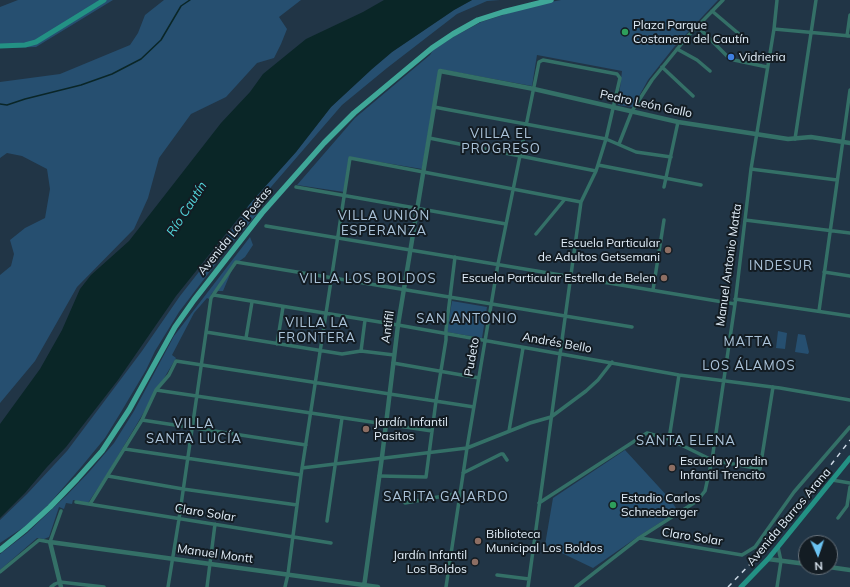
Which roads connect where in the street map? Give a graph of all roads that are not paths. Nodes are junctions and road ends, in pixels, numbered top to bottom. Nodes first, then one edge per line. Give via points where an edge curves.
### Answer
1 (104, 0) edge
2 (551, 0) edge
3 (723, 0) edge
4 (777, 0) edge
5 (816, 0) edge
6 (712, 11) junction
7 (850, 15) edge
8 (697, 26) junction
9 (774, 29) junction
10 (812, 33) junction
11 (849, 36) edge
12 (745, 39) dead end
13 (0, 46) edge
14 (677, 49) junction
15 (662, 67) junction
16 (767, 67) junction
17 (440, 71) joint
18 (710, 72) dead end
19 (534, 89) junction
20 (850, 90) edge
21 (693, 96) dead end
22 (434, 107) junction
23 (614, 107) junction
24 (849, 109) edge
25 (632, 112) junction
26 (678, 122) junction
27 (527, 124) junction
28 (757, 134) junction
29 (429, 138) junction
30 (606, 139) junction
31 (795, 139) junction
32 (843, 142) junction
33 (850, 143) edge
34 (619, 144) junction
35 (520, 156) junction
36 (670, 157) junction
37 (598, 165) junction
38 (751, 169) junction
39 (596, 171) junction
40 (423, 172) junction
41 (666, 178) junction
42 (837, 180) junction
43 (701, 185) dead end
44 (296, 187) dead end
45 (664, 187) dead end
46 (514, 189) junction
47 (344, 195) junction
48 (565, 199) junction
49 (581, 202) junction
50 (417, 208) junction
51 (664, 220) dead end
52 (745, 220) junction
53 (506, 224) junction
54 (266, 226) dead end
55 (830, 231) junction
56 (850, 233) edge
57 (536, 234) dead end
58 (338, 238) junction
59 (410, 250) junction
60 (455, 257) junction
61 (498, 264) junction
62 (824, 272) junction
63 (571, 276) junction
64 (850, 276) edge
65 (332, 278) junction
66 (404, 289) junction
67 (653, 290) junction
68 (214, 295) junction
69 (450, 297) junction
70 (252, 302) junction
71 (735, 302) junction
72 (491, 304) junction
73 (283, 307) junction
74 (819, 311) junction
75 (326, 314) junction
76 (565, 316) junction
77 (850, 316) edge
78 (364, 320) junction
79 (398, 326) junction
80 (632, 327) dead end
81 (206, 332) junction
82 (446, 334) junction
83 (246, 338) junction
84 (485, 341) junction
85 (277, 344) junction
86 (523, 348) junction
87 (320, 351) junction
88 (361, 351) junction
89 (560, 354) junction
90 (394, 355) junction
91 (612, 362) junction
92 (393, 363) junction
93 (201, 364) junction
94 (441, 372) junction
95 (679, 374) junction
96 (479, 378) junction
97 (723, 381) junction
98 (316, 382) junction
99 (773, 387) junction
100 (156, 390) junction
101 (389, 393) junction
102 (196, 396) junction
103 (850, 400) edge
104 (436, 401) junction
105 (474, 407) junction
106 (311, 413) junction
107 (551, 417) junction
108 (342, 418) junction
109 (142, 420) junction
110 (385, 424) junction
111 (850, 426) edge
112 (192, 427) junction
113 (432, 431) junction
114 (509, 431) junction
115 (669, 439) junction
116 (306, 445) junction
117 (467, 448) junction
118 (125, 449) junction
119 (429, 452) junction
120 (188, 458) junction
121 (382, 458) junction
122 (850, 458) edge
123 (507, 460) dead end
124 (712, 460) junction
125 (335, 464) junction
126 (302, 468) junction
127 (463, 473) junction
128 (301, 475) junction
129 (108, 476) junction
130 (379, 476) junction
131 (832, 480) junction
132 (850, 483) edge
133 (850, 487) edge
134 (184, 489) junction
135 (460, 493) junction
136 (76, 502) dead end
137 (405, 503) dead end
138 (539, 503) junction
139 (90, 504) junction
140 (297, 505) junction
141 (61, 511) dead end
142 (838, 518) dead end
143 (179, 519) junction
144 (327, 521) dead end
145 (215, 524) junction
146 (293, 537) junction
147 (639, 538) junction
148 (50, 542) junction
149 (331, 543) dead end
150 (778, 547) junction
151 (0, 550) edge
152 (172, 559) junction
153 (768, 559) junction
154 (781, 561) junction
155 (798, 563) edge
156 (210, 564) junction
157 (838, 568) edge
158 (850, 570) edge
159 (0, 572) edge
160 (288, 574) junction
161 (497, 575) dead end
162 (529, 579) junction
163 (60, 584) edge
164 (364, 586) edge
165 (51, 587) edge
166 (104, 587) edge
167 (168, 587) edge
168 (207, 587) edge
169 (285, 587) edge
170 (378, 587) edge
171 (446, 587) edge
172 (528, 587) edge
173 (576, 587) edge
174 (741, 587) edge
175 (776, 587) edge

1 - 13 main road via 33,43
2 - 151 main road, Avenida Los Poetas via 478,20 453,34 432,48 354,113 262,213 194,300 175,327 102,450 50,507
3 - 6 street
4 - 9 street, Manuel Antonio Matta
5 - 10 street
6 - 8 street
6 - 12 street
7 - 11 street
8 - 14 street
8 - 16 street via 729,58
9 - 10 street
9 - 16 street, Manuel Antonio Matta
10 - 11 street
10 - 31 street
14 - 15 street
14 - 18 street via 697,60
15 - 21 street
15 - 25 street
16 - 28 street, Manuel Antonio Matta
17 - 19 street, Pedro León Gallo
17 - 22 street, Antifil
19 - 23 street, Pedro León Gallo
19 - 23 street, Pudeto via 539,62 543,60 617,74 620,78
19 - 27 street, Pudeto
20 - 24 street
22 - 27 street
22 - 29 street, Antifil
23 - 25 street, Pedro León Gallo
23 - 30 street
24 - 32 street
25 - 26 street, Pedro León Gallo
25 - 34 street
26 - 28 street, Pedro León Gallo
26 - 36 street
27 - 30 street
27 - 35 street, Pudeto
28 - 31 street, Pedro León Gallo
28 - 38 street, Manuel Antonio Matta
29 - 35 street
29 - 40 street, Antifil
30 - 34 street
30 - 37 street
31 - 32 street, Pedro León Gallo via 811,137
32 - 33 street, Pedro León Gallo
32 - 42 street
34 - 36 street via 636,152
35 - 39 street
35 - 46 street, Pudeto
36 - 41 street
37 - 39 street
37 - 41 street
38 - 42 street
38 - 52 street, Manuel Antonio Matta
39 - 49 street
40 - 46 street
40 - 47 street via 350,158
40 - 50 street, Antifil
41 - 43 street
41 - 45 street
42 - 55 street
44 - 47 street
46 - 48 street
46 - 53 street, Pudeto
47 - 50 street
47 - 58 street
48 - 49 street
48 - 57 street
49 - 63 street
50 - 53 street
50 - 59 street, Antifil
51 - 67 street
52 - 55 street
52 - 71 street, Manuel Antonio Matta
53 - 61 street, Pudeto
54 - 58 street
55 - 56 street
55 - 62 street
58 - 59 street
58 - 65 street
59 - 60 street
59 - 66 street, Antifil
60 - 61 street
60 - 69 street
61 - 63 street
61 - 72 street, Pudeto
62 - 64 street
62 - 74 street
63 - 67 street
63 - 76 street
65 - 66 street
65 - 68 street via 236,262
65 - 75 street
66 - 69 street
66 - 79 street, Antifil
67 - 71 street
68 - 70 street, Andrés Bello
68 - 81 street via 211,298
69 - 72 street
69 - 82 street
70 - 73 street, Andrés Bello
70 - 83 street
71 - 74 street
71 - 97 street, Manuel Antonio Matta
72 - 76 street
72 - 84 street, Pudeto
73 - 75 street, Andrés Bello
73 - 85 street
74 - 77 street
75 - 78 street, Andrés Bello
75 - 87 street
76 - 80 street
76 - 89 street
78 - 79 street, Andrés Bello
78 - 88 street
79 - 82 street, Andrés Bello
79 - 90 street, Antifil
81 - 83 street
81 - 93 street
82 - 84 street, Andrés Bello
82 - 94 street
83 - 85 street
84 - 86 street, Andrés Bello
84 - 96 street, Pudeto
85 - 87 street
86 - 89 street, Andrés Bello
86 - 114 street
87 - 88 street via 342,354
87 - 98 street
88 - 90 street
89 - 91 street, Andrés Bello
89 - 107 street
90 - 92 street, Antifil
91 - 95 street, Andrés Bello
91 - 107 street via 586,391
92 - 94 street
92 - 101 street, Antifil
93 - 98 street
93 - 100 street via 176,361 169,375
93 - 102 street
94 - 96 street
94 - 104 street
95 - 97 street, Andrés Bello
95 - 115 street
96 - 105 street, Pudeto
97 - 99 street, Andrés Bello
97 - 124 street, Manuel Antonio Matta
98 - 101 street
98 - 106 street
99 - 103 street, Andrés Bello
99 - 124 street via 760,469
100 - 102 street
100 - 109 street
101 - 104 street
101 - 110 street, Antifil
102 - 106 street
102 - 112 street
104 - 105 street
104 - 113 street
105 - 117 street, Pudeto
106 - 108 street
106 - 116 street
107 - 114 street
107 - 138 street
108 - 110 street
108 - 125 street
109 - 112 street
109 - 118 street
110 - 113 street
110 - 121 street, Antifil
111 - 147 street, Claro Solar via 794,492 755,548 742,555
112 - 116 street
112 - 120 street
113 - 119 street
114 - 117 street
115 - 124 street
115 - 138 street via 647,433
116 - 126 street
117 - 119 street
117 - 127 street, Pudeto
118 - 120 street
118 - 129 street
119 - 121 street
119 - 130 street via 426,477
120 - 128 street
120 - 134 street
121 - 125 street
121 - 130 street, Antifil
122 - 131 main road, Avenida Barros Arana
123 - 127 street via 501,454
124 - 147 street, Manuel Antonio Matta via 706,487 700,498
125 - 126 street
125 - 144 street
126 - 128 street
127 - 135 street, Pudeto
128 - 140 street
129 - 134 street
129 - 139 street
130 - 164 street, Antifil
131 - 132 street
131 - 150 main road, Avenida Barros Arana
133 - 142 street via 846,506
134 - 140 street
134 - 143 street
135 - 137 street
135 - 171 street, Pudeto
136 - 139 street, Claro Solar
138 - 162 street
139 - 143 street, Claro Solar
140 - 146 street
141 - 148 street
143 - 145 street, Claro Solar
143 - 152 street
145 - 146 street, Claro Solar
145 - 156 street
146 - 149 street, Claro Solar
146 - 160 street
147 - 173 street, Manuel Antonio Matta
148 - 152 street, Manuel Montt
148 - 159 street via 39,540
148 - 163 street
150 - 153 main road, Avenida Barros Arana
150 - 154 street
152 - 156 street, Manuel Montt
152 - 167 street
153 - 154 street
153 - 174 main road, Avenida Barros Arana
154 - 155 street
154 - 175 street
156 - 160 street, Manuel Montt
156 - 168 street
157 - 158 street
160 - 164 street, Manuel Montt
160 - 169 street
161 - 162 street
162 - 172 street
163 - 165 street
163 - 166 street
164 - 170 street, Manuel Montt

